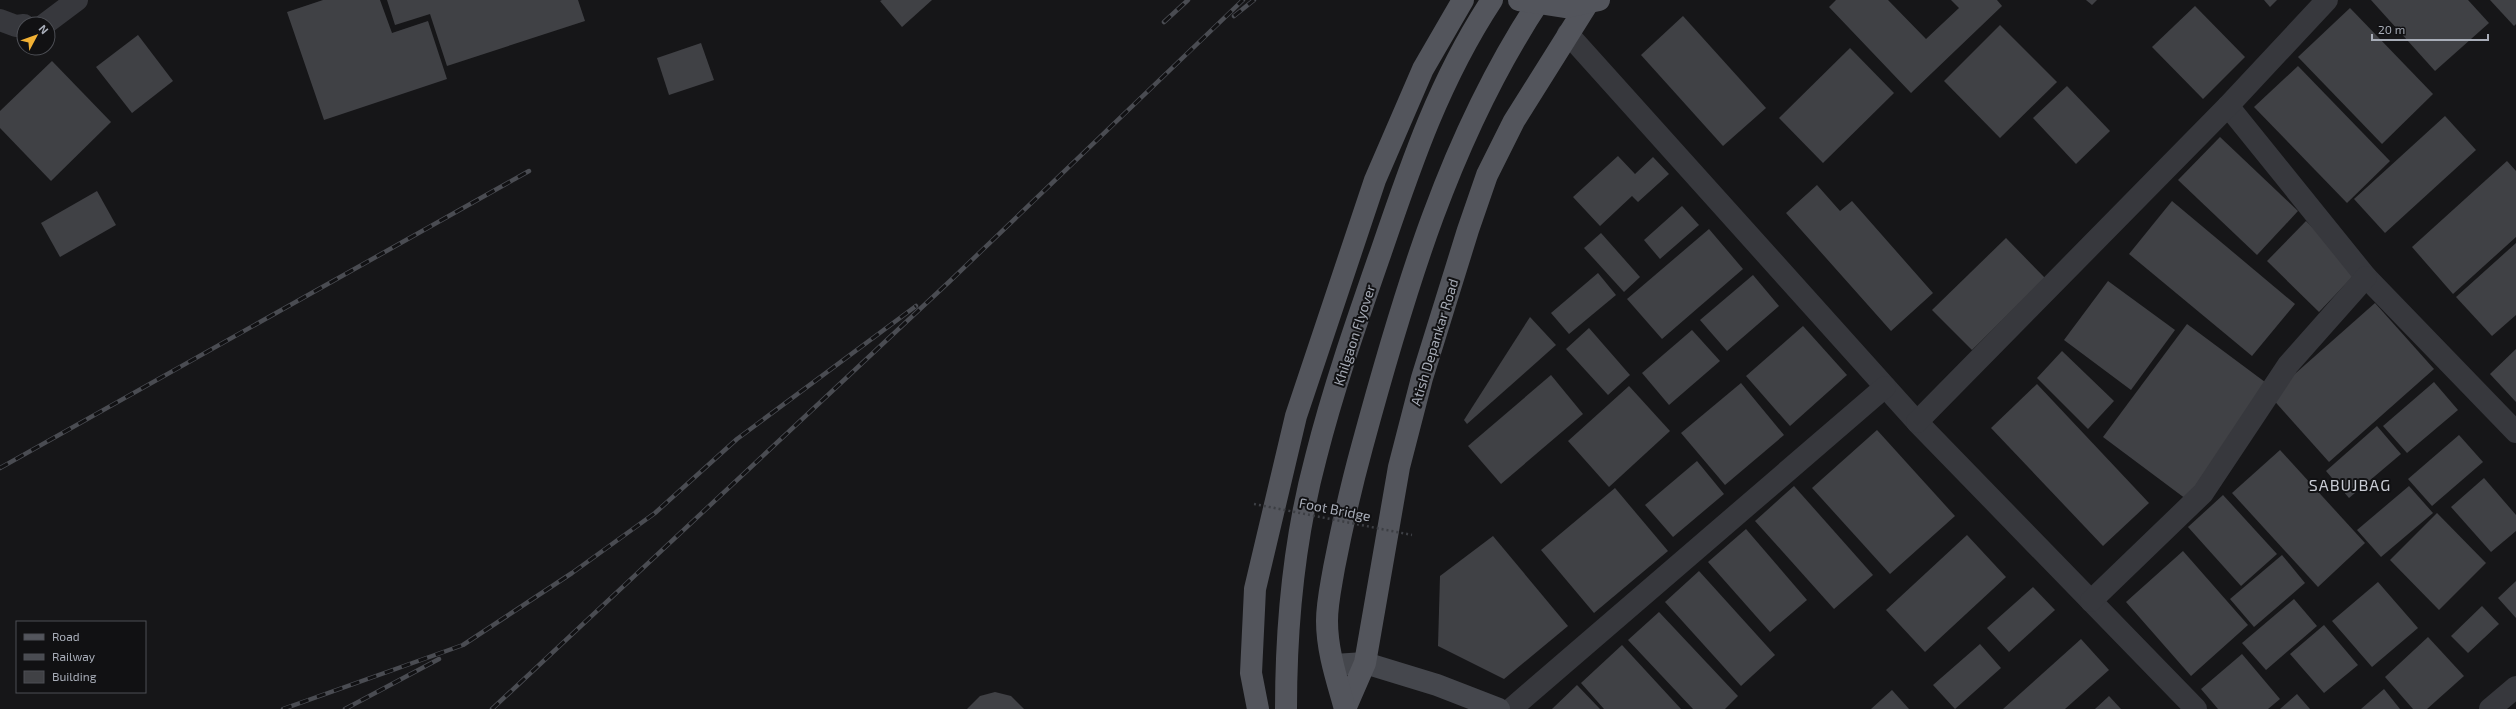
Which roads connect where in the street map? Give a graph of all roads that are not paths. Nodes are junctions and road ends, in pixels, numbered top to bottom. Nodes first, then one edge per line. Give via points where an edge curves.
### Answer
1 (76, 0) edge
2 (1463, 0) edge
3 (1492, 0) edge
4 (1519, 0) edge
5 (1540, 0) edge
6 (1590, 0) edge
7 (1599, 0) edge
8 (2327, 0) edge
9 (55, 16) edge
10 (0, 20) edge
11 (16, 26) edge
12 (1568, 34) junction
13 (2228, 106) junction
14 (2366, 277) junction
15 (1885, 387) junction
16 (1917, 422) junction
17 (2516, 432) edge
18 (2090, 601) junction
19 (1365, 663) junction
20 (1334, 666) junction
21 (2516, 687) edge
22 (1286, 699) edge
23 (1258, 709) edge
24 (1345, 709) edge
25 (1499, 709) edge
26 (1511, 709) edge
27 (2196, 709) edge
28 (2490, 709) edge

1 - 9 street
2 - 23 main road via 1423,69 1375,180 1296,416 1254,589 1251,673
3 - 22 main road, Khilgaon Flyover via 1455,61 1419,141 1354,330 1318,450 1296,556 1288,626
4 - 7 main road, bridge via 1566,6
5 - 20 main road, Atish Depankar Road, bridge via 1512,41 1460,146 1419,255 1350,493 1328,599 1328,643
6 - 12 main road, Atish Depankar Road
8 - 13 street
10 - 11 street
12 - 15 street
12 - 19 main road, Atish Depankar Road via 1514,121 1487,175 1468,230 1422,378 1399,467
13 - 14 street
13 - 16 street
14 - 17 street
14 - 18 street via 2288,365 2203,493
15 - 16 street
15 - 26 street
16 - 18 street
18 - 27 street
19 - 20 street
19 - 24 main road, Atish Depankar Road
19 - 25 street via 1437,685
20 - 24 main road, Atish Depankar Road
21 - 28 street

